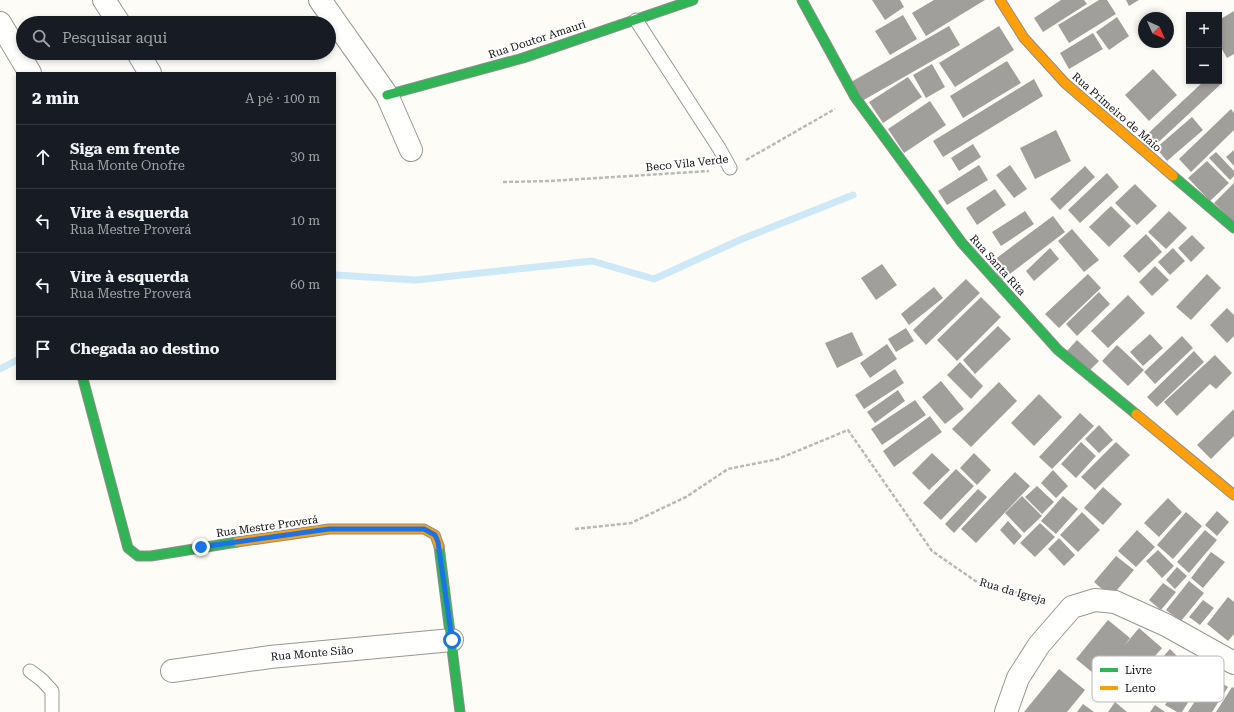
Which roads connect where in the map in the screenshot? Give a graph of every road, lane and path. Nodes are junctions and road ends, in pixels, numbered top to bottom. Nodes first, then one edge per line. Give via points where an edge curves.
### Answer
1 (104, 0) edge
2 (320, 0) edge
3 (693, 0) edge
4 (802, 0) edge
5 (1000, 0) edge
6 (114, 16) edge
7 (331, 16) edge
8 (636, 20) junction
9 (336, 22) edge
10 (0, 24) edge
11 (16, 50) edge
12 (22, 60) edge
13 (142, 60) edge
14 (29, 72) edge
15 (149, 72) edge
16 (388, 95) junction
17 (855, 97) junction
18 (411, 150) dead end
19 (730, 168) junction
20 (503, 182) dead end
21 (1234, 228) edge
22 (83, 380) edge
23 (1234, 495) edge
24 (575, 529) dead end
25 (1072, 607) junction
26 (452, 640) junction
27 (1221, 656) edge
28 (1224, 657) edge
29 (1234, 663) edge
30 (30, 671) dead end
31 (172, 671) dead end
32 (52, 712) edge
33 (460, 712) edge
34 (1006, 712) edge

1 - 6 street
2 - 7 street
3 - 8 street, Rua Doutor Amauri
4 - 17 street, Rua Santa Rita
5 - 21 street, Rua Primeiro de Maio via 1024,38 1066,83
8 - 16 street, Rua Doutor Amauri via 523,58
8 - 19 lane
9 - 16 street
10 - 11 street
12 - 14 street
13 - 15 street
16 - 18 street
17 - 19 path, Beco Vila Verde
17 - 23 street, Rua Santa Rita via 962,242 1058,350
19 - 20 path, Beco Vila Verde
22 - 26 street, Rua Mestre Proverá via 128,548 138,556 329,529 424,529 435,535 438,542
24 - 25 path, Rua da Igreja via 631,523 686,497 728,469 778,459 848,430 932,551 977,582
25 - 27 street via 1095,600 1115,602 1166,625
25 - 34 street via 1039,645 1018,678
26 - 31 street, Rua Monte Sião via 270,657
26 - 33 street
28 - 29 street
30 - 32 lane via 52,691

